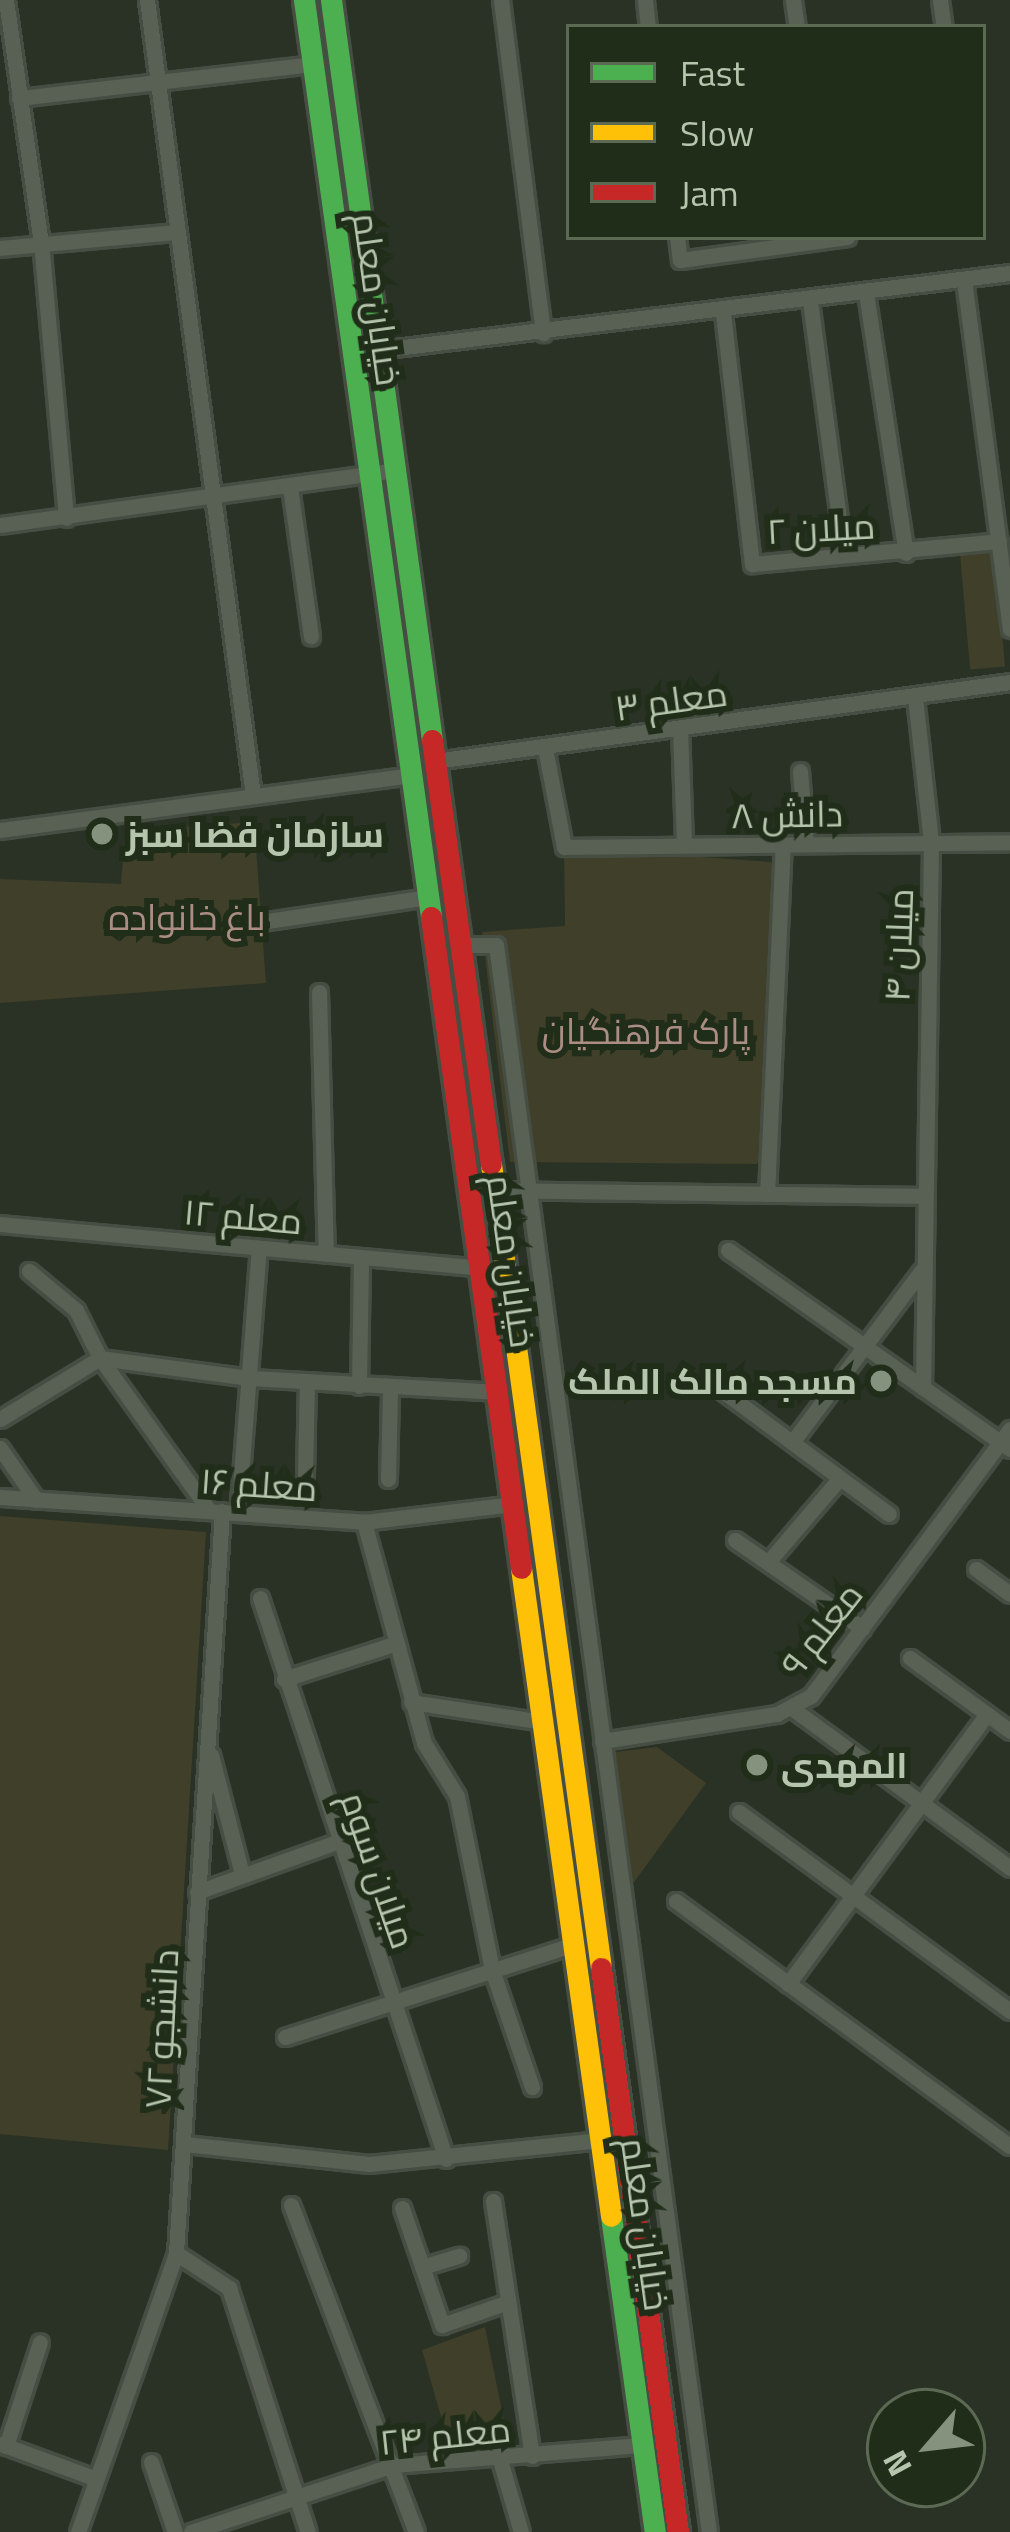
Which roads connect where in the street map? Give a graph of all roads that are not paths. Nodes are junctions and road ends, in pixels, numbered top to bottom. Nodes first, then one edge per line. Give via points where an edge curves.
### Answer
1 (6, 0) edge
2 (147, 0) edge
3 (304, 0) edge
4 (331, 0) edge
5 (501, 0) edge
6 (313, 64) junction
7 (155, 86) junction
8 (19, 98) junction
9 (175, 232) junction
10 (677, 240) edge
11 (825, 240) edge
12 (41, 242) junction
13 (0, 248) edge
14 (1010, 273) edge
15 (964, 280) junction
16 (866, 293) junction
17 (810, 301) junction
18 (723, 313) junction
19 (543, 333) junction
20 (379, 350) junction
21 (395, 470) junction
22 (370, 476) junction
23 (290, 487) junction
24 (212, 498) junction
25 (66, 518) junction
26 (0, 525) edge
27 (999, 541) junction
28 (905, 553) junction
29 (844, 555) junction
30 (1010, 628) edge
31 (311, 637) dead end
32 (1010, 682) edge
33 (914, 697) junction
34 (680, 728) junction
35 (545, 748) junction
36 (435, 761) junction
37 (800, 771) dead end
38 (411, 775) junction
39 (253, 796) junction
40 (0, 830) edge
41 (1010, 842) edge
42 (932, 843) junction
43 (783, 844) junction
44 (806, 844) junction
45 (684, 845) junction
46 (428, 897) junction
47 (261, 922) dead end
48 (460, 945) junction
49 (319, 992) dead end
50 (494, 1190) junction
51 (527, 1190) junction
52 (767, 1194) junction
53 (920, 1196) junction
54 (0, 1224) edge
55 (259, 1248) junction
56 (728, 1250) dead end
57 (326, 1254) junction
58 (361, 1257) junction
59 (480, 1268) junction
60 (29, 1271) dead end
61 (921, 1271) junction
62 (864, 1346) junction
63 (100, 1358) junction
64 (250, 1378) junction
65 (307, 1383) junction
66 (358, 1386) junction
67 (390, 1388) junction
68 (923, 1388) junction
69 (720, 1389) dead end
70 (497, 1392) junction
71 (0, 1419) edge
72 (1007, 1440) edge
73 (793, 1441) junction
74 (0, 1448) edge
75 (305, 1475) dead end
76 (840, 1478) junction
77 (388, 1479) dead end
78 (0, 1498) edge
79 (36, 1500) junction
80 (513, 1504) junction
81 (223, 1512) junction
82 (890, 1514) dead end
83 (364, 1522) junction
84 (735, 1540) dead end
85 (769, 1562) junction
86 (976, 1569) dead end
87 (1010, 1594) edge
88 (260, 1598) dead end
89 (862, 1628) junction
90 (394, 1644) junction
91 (910, 1658) dead end
92 (284, 1679) junction
93 (411, 1702) junction
94 (793, 1709) junction
95 (987, 1714) junction
96 (543, 1722) junction
97 (1010, 1731) edge
98 (206, 1739) junction
99 (602, 1741) junction
100 (921, 1803) junction
101 (740, 1812) dead end
102 (337, 1842) junction
103 (619, 1864) junction
104 (1010, 1868) edge
105 (587, 1870) junction
106 (242, 1874) junction
107 (197, 1892) junction
108 (853, 1896) junction
109 (676, 1901) dead end
110 (574, 1944) junction
111 (492, 1970) junction
112 (788, 1984) junction
113 (392, 2002) junction
114 (1010, 2012) edge
115 (597, 2029) junction
116 (285, 2038) dead end
117 (532, 2087) dead end
118 (1007, 2139) edge
119 (601, 2140) junction
120 (185, 2144) junction
121 (446, 2159) junction
122 (493, 2201) dead end
123 (291, 2205) dead end
124 (402, 2208) dead end
125 (176, 2253) junction
126 (672, 2255) junction
127 (459, 2256) dead end
128 (640, 2258) junction
129 (422, 2267) junction
130 (508, 2302) junction
131 (40, 2342) dead end
132 (3, 2445) edge
133 (643, 2445) junction
134 (498, 2453) junction
135 (532, 2456) junction
136 (151, 2462) dead end
137 (394, 2464) junction
138 (94, 2478) junction
139 (296, 2497) junction
140 (78, 2532) edge
141 (175, 2532) edge
142 (191, 2532) edge
143 (308, 2532) edge
144 (416, 2532) edge
145 (520, 2532) edge
146 (655, 2532) edge
147 (678, 2532) edge
148 (709, 2532) edge

1 - 8 street
2 - 7 street
3 - 6 main road, خیابان معلم
4 - 20 main road, خیابان معلم
5 - 19 street
6 - 7 street
6 - 22 main road, خیابان معلم
7 - 8 street
7 - 9 street
8 - 12 street
9 - 12 street
9 - 24 street
10 - 11 street via 680,260
12 - 13 street
12 - 25 street
14 - 15 street
15 - 16 street
15 - 27 street
16 - 17 street
16 - 28 street
17 - 18 street
17 - 29 street
18 - 19 street
18 - 29 street, میلان ۲ via 752,564
19 - 20 street
20 - 21 main road, خیابان معلم
21 - 22 street
21 - 36 main road, خیابان معلم
22 - 23 street
22 - 38 main road, خیابان معلم
23 - 24 street
23 - 31 street
24 - 25 street
24 - 39 street
25 - 26 street
27 - 28 street, میلان ۲
27 - 30 street
28 - 29 street, میلان ۲
32 - 33 street, معلم ۳
33 - 34 street, معلم ۳
33 - 42 street, میلان ۴
34 - 35 street, معلم ۳
34 - 45 street
35 - 36 street, معلم ۳
35 - 45 street, دانش ۸ via 564,847
36 - 48 main road, خیابان معلم
37 - 44 street
38 - 39 street
38 - 46 main road, خیابان معلم
39 - 40 street
41 - 42 street, دانش ۸
42 - 44 street, دانش ۸
42 - 53 street, میلان ۴
43 - 44 street, دانش ۸
43 - 45 street, دانش ۸
43 - 52 street
46 - 47 street
46 - 59 main road, خیابان معلم
48 - 50 main road, خیابان معلم
48 - 51 street via 496,945
49 - 57 street
50 - 51 street
50 - 105 main road, خیابان معلم
51 - 52 street
51 - 99 street
52 - 53 street
53 - 61 street, میلان ۴
54 - 55 street, معلم ۱۲
55 - 57 street, معلم ۱۲
55 - 64 street, دانشجو ۷۲
56 - 62 street
57 - 58 street, معلم ۱۲
58 - 59 street, معلم ۱۲
58 - 66 street
59 - 70 main road, خیابان معلم
60 - 63 street via 76,1310
61 - 62 street
61 - 68 street, میلان ۴
62 - 68 street
62 - 73 street
63 - 64 street
63 - 71 street
63 - 81 street
64 - 65 street
64 - 81 street, دانشجو ۷۲
65 - 66 street
65 - 75 street
66 - 67 street
67 - 70 street
67 - 77 street
68 - 72 street
69 - 73 street
70 - 80 main road, خیابان معلم
72 - 89 street, معلم ۹
73 - 76 street
74 - 79 street
76 - 82 street
76 - 85 street
78 - 79 street, معلم ۱۶
79 - 81 street, معلم ۱۶
80 - 83 street, معلم ۱۶
80 - 96 main road, خیابان معلم
81 - 83 street, معلم ۱۶
81 - 98 street, دانشجو ۷۲
83 - 90 street
84 - 85 street
85 - 89 street
86 - 87 street
88 - 92 street, میلان سوم
89 - 94 street, معلم ۹
90 - 92 street
90 - 93 street
91 - 95 street
92 - 102 street, میلان سوم
93 - 96 street
93 - 111 street via 424,1743 457,1796
94 - 99 street, معلم ۹
94 - 100 street
95 - 97 street
95 - 100 street
96 - 110 main road, خیابان معلم
98 - 106 street
98 - 107 street, دانشجو ۷۲
99 - 103 street
100 - 104 street
100 - 108 street
101 - 108 street
102 - 106 street
102 - 113 street, میلان سوم
103 - 105 street
103 - 126 street
105 - 115 main road, خیابان معلم
106 - 107 street
107 - 120 street, دانشجو ۷۲
108 - 112 street
108 - 114 street
109 - 112 street
110 - 111 street
110 - 115 main road, خیابان معلم
111 - 113 street
111 - 117 street
112 - 118 street
113 - 116 street
113 - 121 street, میلان سوم
115 - 119 main road, خیابان معلم
115 - 128 main road, خیابان معلم
119 - 121 street
119 - 133 main road, خیابان معلم
120 - 121 street via 369,2164
120 - 125 street, دانشجو ۷۲
122 - 130 street
123 - 137 street
124 - 129 street
125 - 138 street, دانشجو ۷۲
125 - 139 street via 229,2288
126 - 128 street
126 - 148 street
127 - 129 street
128 - 147 main road, خیابان معلم
129 - 130 street via 442,2325
130 - 135 street
131 - 132 street
132 - 138 street
133 - 135 street, معلم ۲۴
133 - 146 main road, خیابان معلم
134 - 135 street, معلم ۲۴
134 - 137 street, معلم ۲۴
134 - 145 street
136 - 141 street
137 - 139 street, معلم ۲۴
137 - 144 street
138 - 140 street, دانشجو ۷۲
139 - 142 street, معلم ۲۴
139 - 143 street

